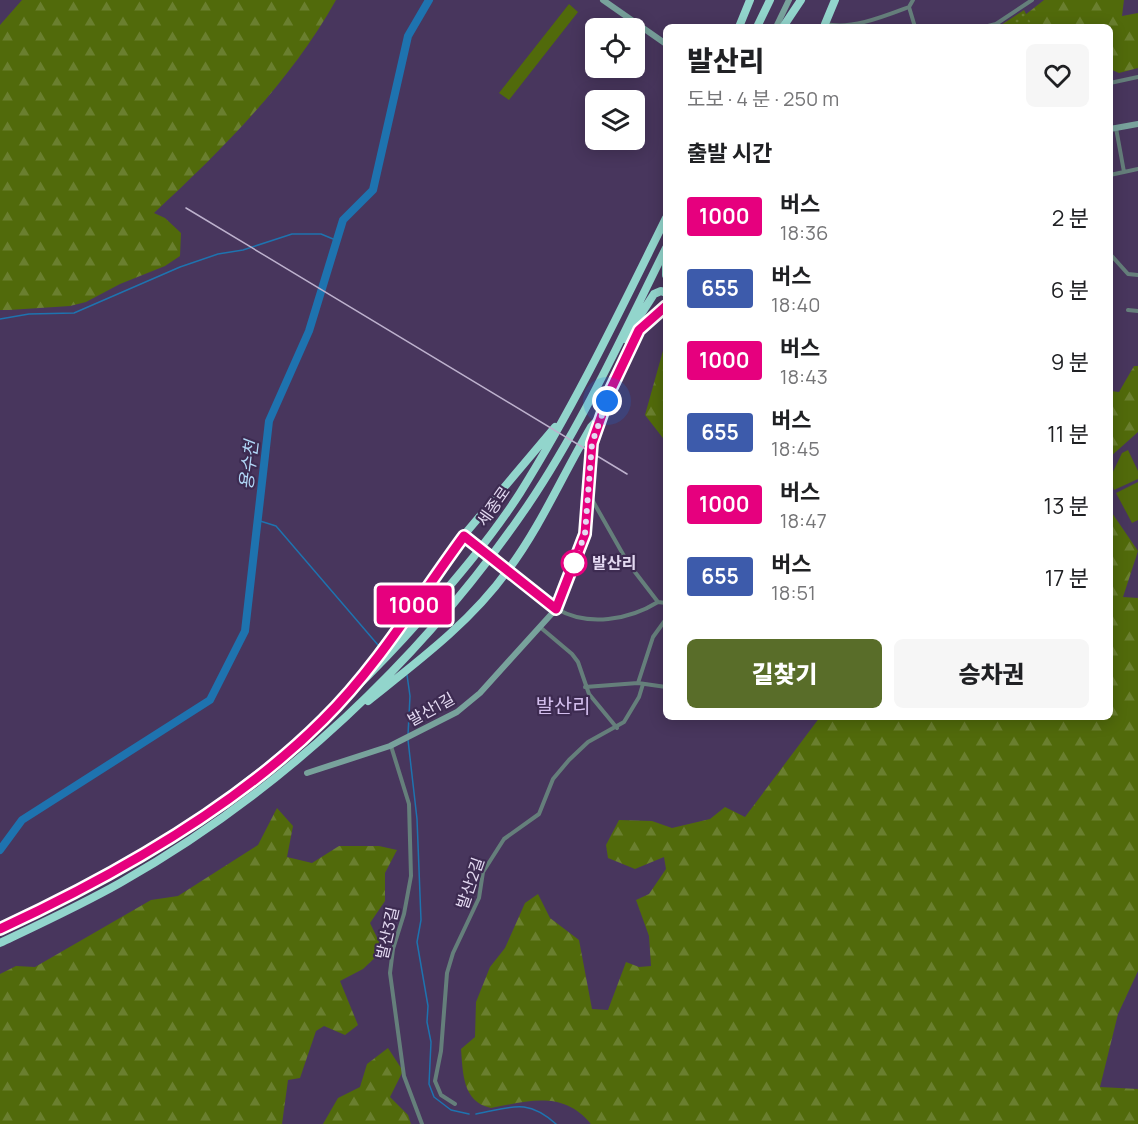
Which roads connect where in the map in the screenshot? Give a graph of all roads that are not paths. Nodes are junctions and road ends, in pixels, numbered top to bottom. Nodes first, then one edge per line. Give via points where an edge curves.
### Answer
1 (603, 0) edge
2 (750, 0) edge
3 (771, 0) edge
4 (789, 0) edge
5 (801, 0) edge
6 (835, 0) edge
7 (913, 0) edge
8 (1032, 0) edge
9 (909, 7) junction
10 (740, 24) edge
11 (759, 24) edge
12 (777, 24) edge
13 (785, 24) edge
14 (825, 24) edge
15 (846, 24) edge
16 (914, 24) edge
17 (996, 24) edge
18 (663, 42) edge
19 (1138, 77) edge
20 (1113, 82) edge
21 (1138, 124) edge
22 (1113, 129) edge
23 (1138, 169) edge
24 (1124, 172) junction
25 (1113, 174) edge
26 (663, 224) edge
27 (663, 254) edge
28 (1113, 257) edge
29 (1138, 275) edge
30 (663, 292) edge
31 (663, 310) edge
32 (1128, 310) dead end
33 (1138, 311) edge
34 (607, 365) junction
35 (567, 412) junction
36 (603, 414) junction
37 (590, 495) junction
38 (464, 536) junction
39 (509, 570) junction
40 (658, 602) junction
41 (663, 603) edge
42 (556, 609) junction
43 (663, 623) edge
44 (540, 627) junction
45 (374, 665) junction
46 (390, 679) junction
47 (640, 683) junction
48 (585, 687) junction
49 (663, 687) edge
50 (616, 728) junction
51 (390, 746) junction
52 (307, 773) dead end
53 (0, 929) edge
54 (0, 943) edge
55 (455, 1104) dead end
56 (422, 1124) edge

1 - 18 street
2 - 10 highway
3 - 11 highway
4 - 12 street
5 - 13 highway
6 - 14 highway
7 - 9 street
8 - 17 street
9 - 15 street
9 - 16 street
19 - 20 street
21 - 22 street
22 - 24 street
23 - 24 street
24 - 25 street
26 - 35 highway, 세종로
27 - 34 highway, 세종로
28 - 29 street via 1128,274
30 - 34 highway via 657,291 651,297
31 - 36 street, 발산1길 via 647,320 630,345
32 - 33 street
34 - 46 highway, 세종로 via 528,505
35 - 38 highway
35 - 45 highway, 세종로 via 487,539 404,639
36 - 37 street, 발산1길 via 592,443
36 - 39 highway via 591,427
37 - 40 street via 628,563
37 - 42 street, 발산1길 via 585,534
38 - 39 street
38 - 45 highway
39 - 42 street
39 - 46 highway via 422,659
40 - 41 street
40 - 42 street via 634,615 587,619
42 - 44 street, 발산1길
43 - 47 street, 발산2길 via 653,637
44 - 48 street via 572,654
44 - 51 street, 발산1길 via 469,702
45 - 53 highway, 세종로 via 323,720 246,784 145,855
46 - 54 highway, 세종로 via 251,795 155,862
47 - 48 street
47 - 49 street
47 - 50 street, 발산2길 via 631,711
48 - 50 street
50 - 55 street, 발산2길 via 588,742 569,760 553,779 538,814 504,839 483,872 479,898 447,973 435,1081 441,1095
51 - 52 street, 발산1길
51 - 56 street, 발산3길 via 409,804 411,876 390,974 404,1076

